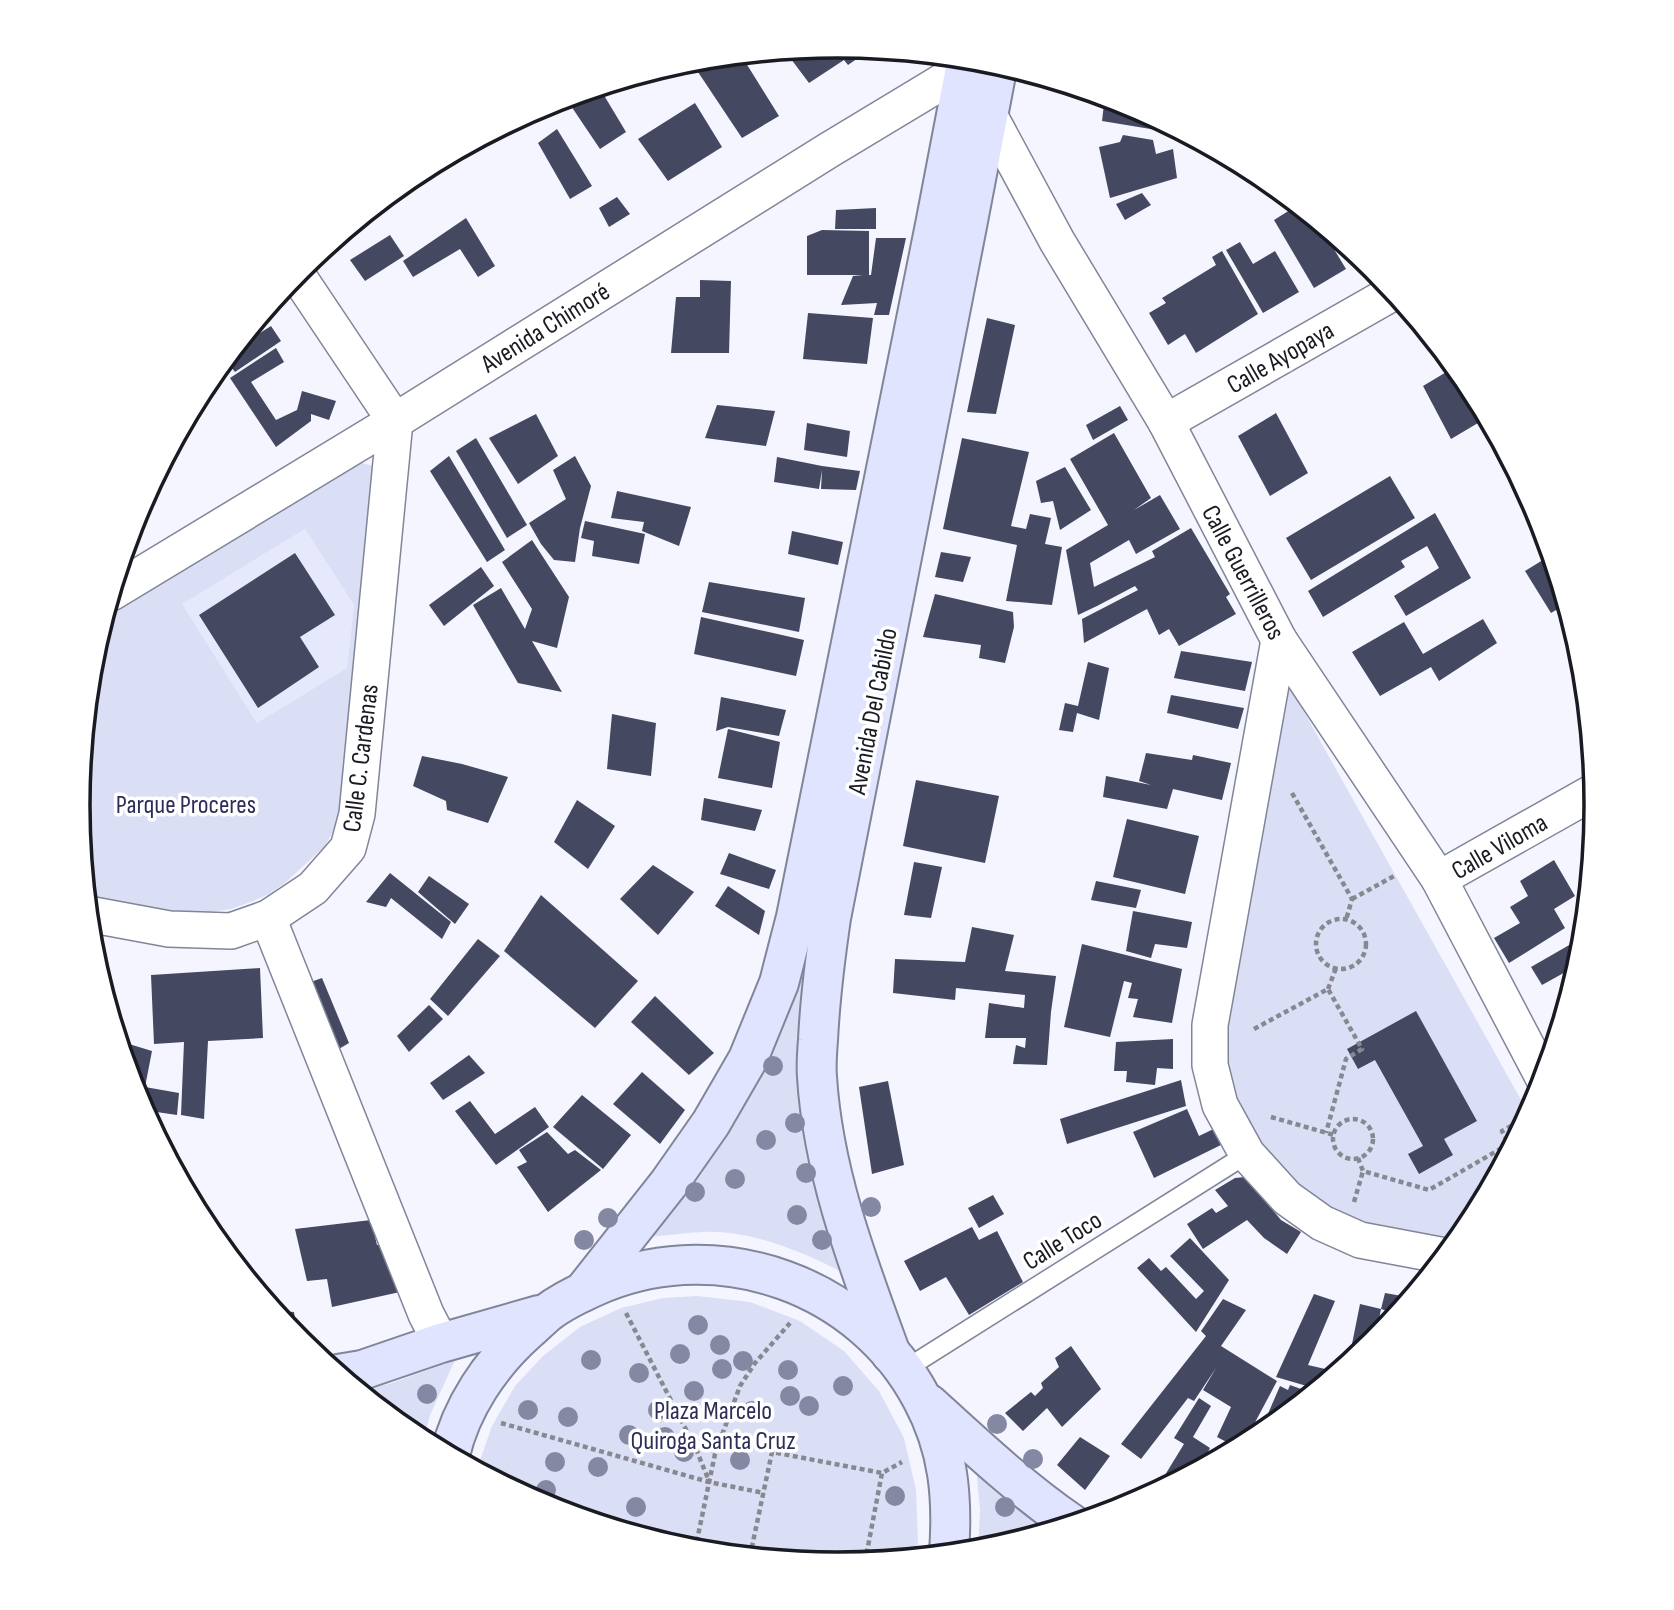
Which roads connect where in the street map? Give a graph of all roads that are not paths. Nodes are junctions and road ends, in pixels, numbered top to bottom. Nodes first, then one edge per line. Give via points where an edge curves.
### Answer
1 (960, 68) edge
2 (970, 70) edge
3 (975, 71) edge
4 (988, 116) junction
5 (303, 283) edge
6 (1385, 297) edge
7 (395, 421) junction
8 (1166, 422) junction
9 (123, 586) edge
10 (1279, 640) junction
11 (1584, 797) edge
12 (1439, 880) junction
13 (98, 916) edge
14 (268, 918) junction
15 (1537, 1066) edge
16 (1247, 1154) junction
17 (1434, 1254) edge
18 (583, 1292) junction
19 (548, 1312) junction
20 (441, 1343) junction
21 (350, 1372) edge
22 (906, 1374) junction
23 (453, 1445) edge
24 (1062, 1517) edge
25 (950, 1544) edge

1 - 7 street, Avenida Chimoré
2 - 18 street, Avenida Del Cabildo via 779,984 748,1059 711,1123
3 - 4 street, Avenida Del Cabildo
4 - 8 street, Calle Guerrilleros
4 - 22 street, Avenida Del Cabildo via 831,918 820,1000 816,1076 826,1150 863,1281
5 - 7 street
6 - 8 street, Calle Ayopaya
7 - 9 street, Avenida Chimoré
7 - 14 street, Calle C. Cardenas via 357,814 348,848 313,888
8 - 10 street, Calle Guerrilleros
10 - 12 street, Calle Guerrilleros
10 - 16 street via 1210,1025 1210,1065 1220,1105
11 - 12 street, Calle Viloma
12 - 15 street, Calle Guerrilleros
13 - 14 street, Calle C. Cardenas via 169,929 231,931
14 - 20 street
16 - 17 street via 1287,1198 1322,1223 1360,1240
16 - 22 lane, Calle Toco
18 - 19 street
18 - 22 street via 622,1276 663,1267 706,1264 748,1269 789,1281 827,1300 862,1324
19 - 20 street
19 - 23 street via 508,1348 475,1392
20 - 21 street
22 - 24 street via 1014,1479
22 - 25 street via 937,1433 948,1478

